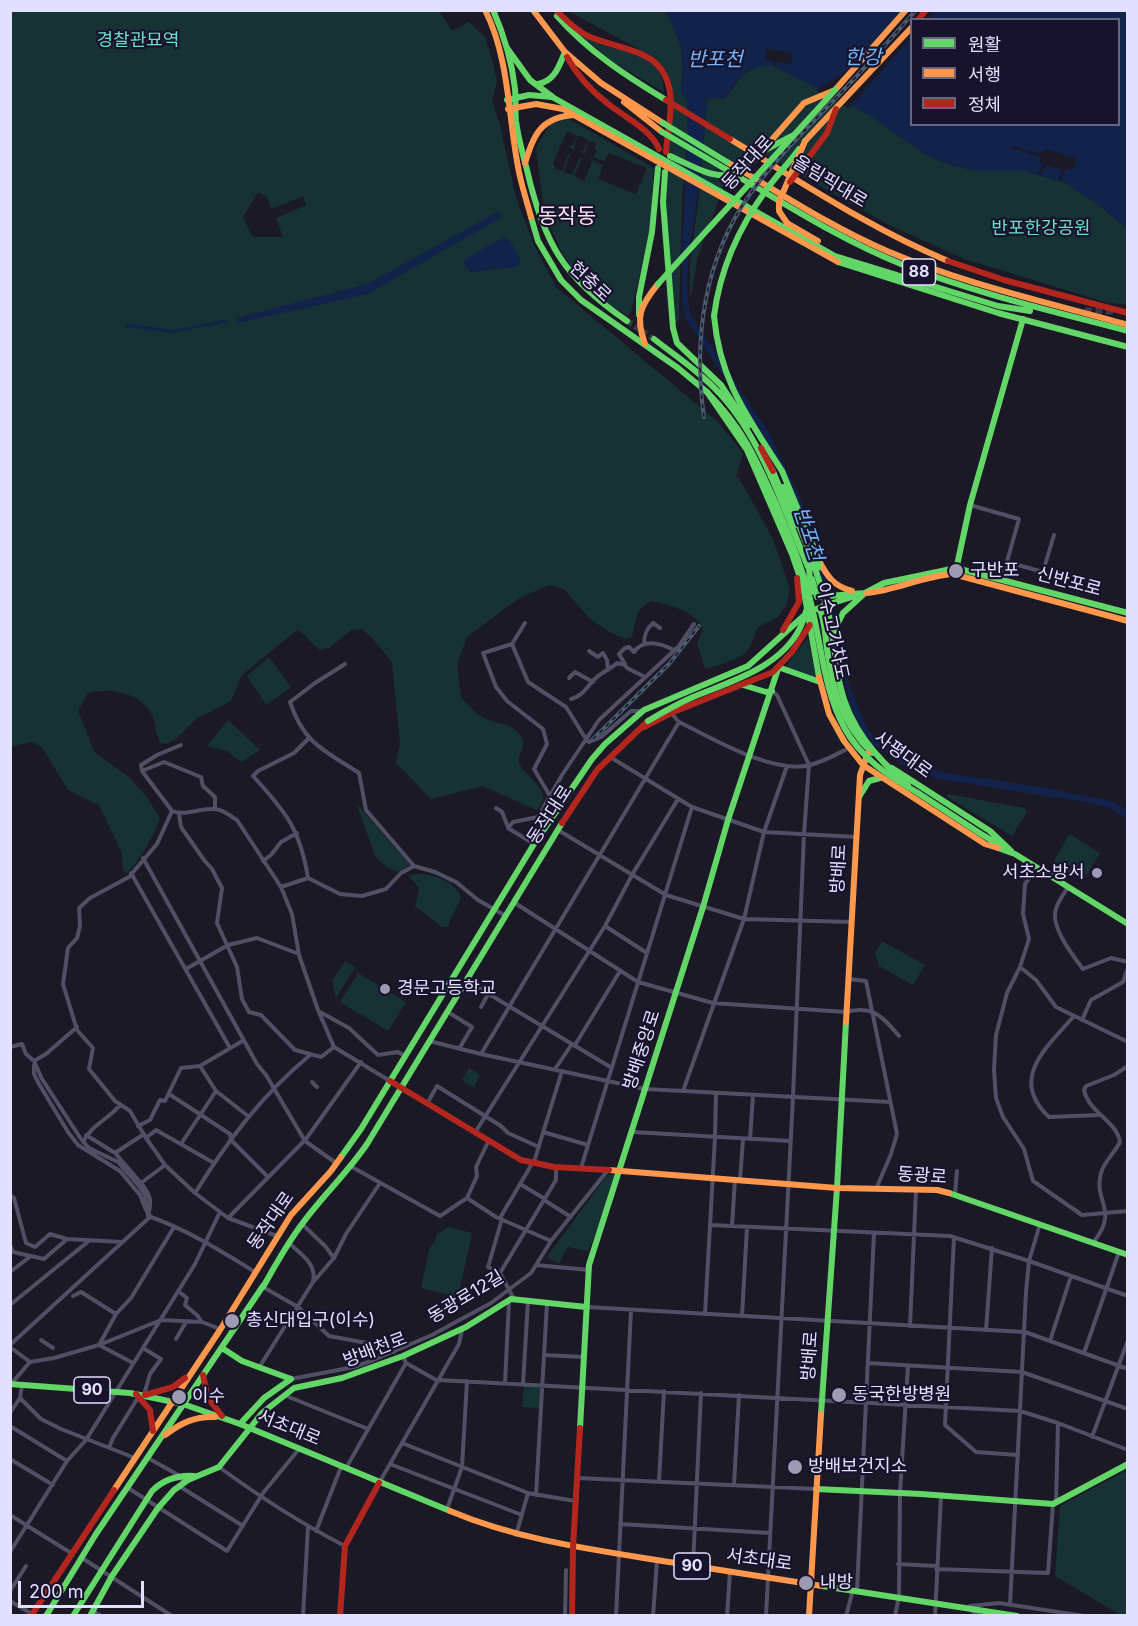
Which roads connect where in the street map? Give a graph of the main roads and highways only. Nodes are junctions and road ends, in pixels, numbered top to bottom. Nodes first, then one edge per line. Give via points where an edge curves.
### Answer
1 (485, 10) edge
2 (493, 10) edge
3 (533, 10) edge
4 (554, 10) edge
5 (906, 10) edge
6 (910, 29) edge
7 (507, 48) junction
8 (565, 52) junction
9 (601, 83) junction
10 (536, 84) junction
11 (835, 90) junction
12 (515, 97) junction
13 (554, 98) junction
14 (507, 100) junction
15 (515, 107) junction
16 (508, 109) junction
17 (836, 109) junction
18 (575, 115) junction
19 (792, 136) junction
20 (624, 137) junction
21 (805, 141) junction
22 (665, 152) junction
23 (761, 152) junction
24 (525, 163) junction
25 (675, 168) junction
26 (788, 184) junction
27 (724, 197) junction
28 (898, 274) junction
29 (1030, 311) dead end
30 (1128, 314) edge
31 (639, 315) junction
32 (1023, 320) junction
33 (627, 321) tunnel mouth
34 (1128, 325) edge
35 (1128, 331) edge
36 (654, 339) tunnel mouth
37 (645, 345) junction
38 (1128, 347) edge
39 (706, 392) junction
40 (734, 411) junction
41 (748, 426) junction
42 (766, 445) junction
43 (772, 469) junction
44 (783, 487) junction
45 (792, 554) junction
46 (818, 558) junction
47 (955, 571) junction
48 (865, 593) junction
49 (820, 596) junction
50 (822, 608) junction
51 (808, 612) junction
52 (1128, 613) edge
53 (1128, 621) edge
54 (810, 625) junction
55 (781, 634) junction
56 (774, 641) junction
57 (827, 646) junction
58 (792, 652) junction
59 (778, 667) junction
60 (820, 682) junction
61 (742, 685) junction
62 (772, 691) junction
63 (631, 720) junction
64 (638, 730) junction
65 (870, 751) junction
66 (863, 764) junction
67 (894, 772) junction
68 (903, 776) junction
69 (880, 778) junction
70 (889, 783) junction
71 (918, 793) junction
72 (859, 797) junction
73 (981, 834) joint
74 (1015, 855) junction
75 (1128, 924) edge
76 (390, 1081) junction
77 (401, 1086) junction
78 (620, 1170) junction
79 (837, 1188) junction
80 (1128, 1256) edge
81 (586, 1307) junction
82 (222, 1348) junction
83 (193, 1372) junction
84 (203, 1374) junction
85 (11, 1384) edge
86 (139, 1395) junction
87 (173, 1402) junction
88 (183, 1404) junction
89 (225, 1419) junction
90 (240, 1424) junction
91 (250, 1429) junction
92 (153, 1433) junction
93 (161, 1438) junction
94 (1128, 1464) edge
95 (199, 1476) junction
96 (380, 1483) junction
97 (816, 1490) junction
98 (573, 1547) junction
99 (811, 1582) junction
100 (92, 1613) edge
101 (31, 1615) edge
102 (45, 1616) edge
103 (73, 1616) edge
104 (340, 1616) edge
105 (572, 1616) edge
106 (809, 1616) edge
107 (1017, 1616) edge

1 - 14 main road, 현충로 via 498,44
2 - 7 main road, 현충로
3 - 8 main road, 올림픽대로 / 88
4 - 22 main road via 586,34 646,54 657,64 667,78 670,93
4 - 30 main road, 올림픽대로 / 88, bridge via 574,36 616,70 851,212 931,254 995,277
5 - 11 main road, 동작대로
6 - 17 main road, 동작대로
7 - 10 main road
7 - 12 main road, 현충로
8 - 9 main road, 올림픽대로 / 88
8 - 10 main road via 555,75 544,84
8 - 22 main road via 578,76 605,102 655,139
9 - 34 main road, 올림픽대로 / 88, bridge via 727,162 885,250 965,279
9 - 35 main road, 올림픽대로 / 88, bridge via 662,132 825,228 898,263 986,293
10 - 13 main road
11 - 19 main road, 동작대로, bridge
11 - 23 main road, bridge via 804,104
12 - 13 main road via 535,94
12 - 14 main road
12 - 15 main road, 현충로
13 - 20 main road
14 - 16 main road, 현충로
15 - 16 main road
15 - 18 main road via 541,104
15 - 24 main road, 현충로
16 - 37 main road, 현충로 via 524,193 546,257 576,295
17 - 21 main road, 동작대로, bridge
17 - 26 main road, bridge via 827,133
18 - 24 main road via 549,119 532,141
18 - 25 main road
19 - 23 main road, bridge
19 - 31 main road, 동작대로, bridge via 658,284
20 - 22 main road
20 - 25 main road
21 - 26 main road, bridge
21 - 42 main road, 동작대로, bridge via 752,210 719,282 715,309 721,364 730,388
22 - 23 main road, bridge via 728,177 744,170
24 - 33 main road, 현충로 via 538,218 554,251 578,283
25 - 27 main road
26 - 28 main road, bridge via 778,204 787,223 831,249
27 - 28 main road via 835,255
27 - 32 main road via 839,263
28 - 29 main road via 998,306
31 - 37 main road
31 - 41 main road via 661,170 677,343 721,385
32 - 38 main road
32 - 47 main road
36 - 40 main road via 704,376
37 - 39 main road, 현충로
39 - 45 main road, 동작대로, bridge via 747,450
39 - 71 main road, 이수고가차도, bridge via 722,406 748,441 795,549 806,580 831,699 845,729 875,766 898,784
40 - 41 main road
40 - 49 main road via 762,459
41 - 43 main road
42 - 44 main road
42 - 46 main road, bridge via 782,471
43 - 44 main road
43 - 64 main road, 동작대로, bridge via 808,556 809,605 802,624 777,658 738,680 669,707
44 - 71 main road, 이수고가차도, bridge via 816,569 851,718 870,749
45 - 51 main road, 동작대로
45 - 55 main road, 동작대로 via 799,602
46 - 48 main road via 831,583
46 - 49 main road, bridge
47 - 48 main road, 신반포로
47 - 52 main road, 신반포로 via 1002,579
47 - 53 main road, 신반포로
48 - 49 main road, bridge
48 - 50 main road, 신반포로
48 - 57 main road via 843,614
49 - 50 main road
50 - 51 main road, 동작대로
50 - 54 main road, 동작대로
50 - 57 main road, 사평대로
51 - 54 main road, 동작대로
51 - 55 main road, 동작대로
54 - 58 main road, 동작대로
54 - 60 main road, 사평대로
55 - 56 main road, 동작대로
56 - 58 main road via 788,642
56 - 63 main road, 동작대로 via 748,666 676,694
57 - 65 main road, 사평대로 via 845,720 858,741
58 - 59 main road, 동작대로
59 - 60 main road
59 - 61 main road, 동작대로
59 - 62 main road, 방배중앙로
60 - 66 main road, 사평대로 via 829,714
61 - 62 main road
61 - 64 main road, 동작대로
62 - 78 main road, 방배중앙로
63 - 64 main road
63 - 76 main road, 동작대로 via 575,782
64 - 77 main road, 동작대로 via 597,770
65 - 66 main road, 방배로
65 - 68 main road, 사평대로
66 - 67 main road
66 - 69 main road, 사평대로
66 - 72 main road, 방배로
67 - 68 main road
67 - 70 main road via 885,774
68 - 74 main road, 사평대로 via 990,831
69 - 70 main road, 사평대로
69 - 72 main road via 869,781
70 - 74 main road, 사평대로 via 985,844
71 - 73 main road, 이수고가차도
72 - 79 main road, 방배로
73 - 74 main road, 사평대로
74 - 75 main road, 사평대로
76 - 77 main road, 동광로
76 - 83 main road, 동작대로 via 337,1164 291,1215
77 - 78 main road, 동광로 via 521,1160 556,1167
77 - 82 main road, 동작대로 via 351,1167 302,1224
78 - 79 main road, 동광로
78 - 81 main road, 방배중앙로 via 592,1253
79 - 80 main road, 동광로 via 937,1190 955,1194
79 - 97 main road, 방배로
81 - 91 main road, 방배천로 via 512,1300 405,1360 294,1388 272,1402
81 - 98 main road, 방배중앙로
82 - 84 main road, 동작대로
82 - 90 main road, 동광로12길 via 234,1357 291,1379 264,1398
83 - 86 main road via 172,1387
83 - 87 main road, 동작대로
84 - 88 main road, 동작대로
84 - 89 main road via 209,1401
85 - 86 main road, 90
86 - 87 main road, 90
86 - 92 main road via 152,1413
87 - 88 main road, 90
87 - 92 main road, 동작대로
88 - 89 main road, 서초대로 / 90
88 - 93 main road, 동작대로
89 - 90 main road, 서초대로 / 90
89 - 93 main road via 193,1418
90 - 91 main road, 서초대로 / 90
91 - 95 main road, 방배천로 via 219,1467
91 - 96 main road, 서초대로 / 90
92 - 101 main road, 동작대로
93 - 102 main road, 동작대로
94 - 97 main road via 1054,1504
95 - 100 main road, 방배천로 via 182,1485 158,1508
95 - 103 main road, 방배천로 via 177,1475 160,1483
96 - 98 main road, 서초대로 / 90 via 490,1528
96 - 104 main road via 345,1546
97 - 99 main road, 방배로
98 - 99 main road, 서초대로 / 90
98 - 105 main road, 방배중앙로
99 - 106 main road, 방배로
99 - 107 main road, 서초대로 / 90

